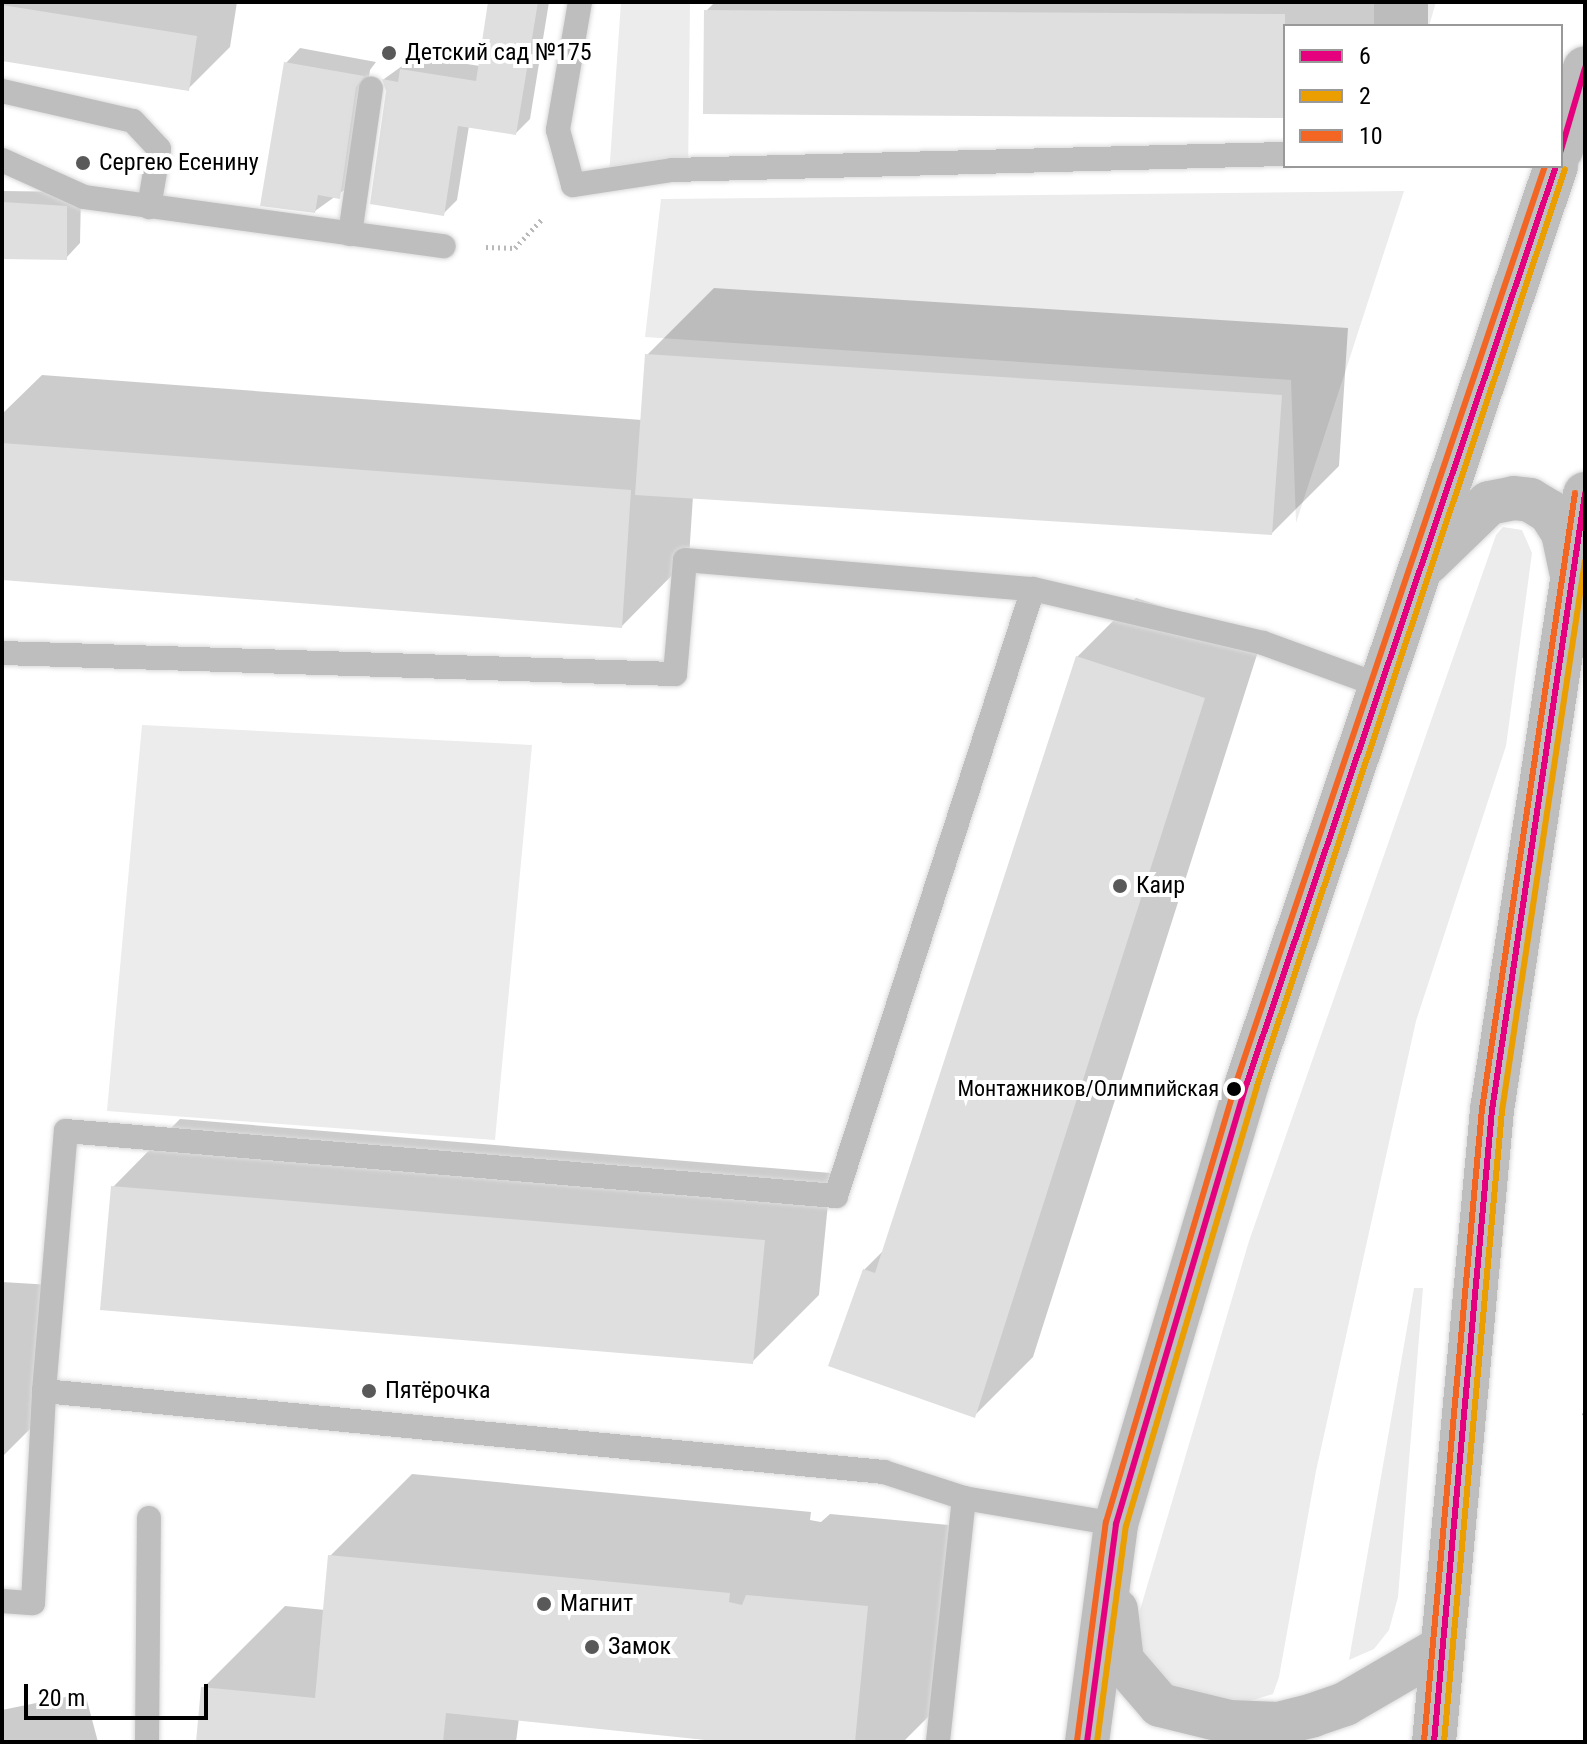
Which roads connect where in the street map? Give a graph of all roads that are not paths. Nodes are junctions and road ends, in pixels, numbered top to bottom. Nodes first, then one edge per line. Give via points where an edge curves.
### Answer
1 (580, 2) edge
2 (1585, 68) edge
3 (371, 89) dead end
4 (2, 91) edge
5 (1563, 143) edge
6 (1283, 154) edge
7 (2, 160) edge
8 (1555, 168) edge
9 (149, 207) junction
10 (350, 234) junction
11 (444, 246) road end
12 (1585, 494) edge
13 (1420, 571) junction
14 (1573, 583) junction
15 (1033, 589) junction
16 (2, 653) edge
17 (1381, 686) junction
18 (44, 1391) junction
19 (964, 1498) junction
20 (149, 1518) dead end
21 (1116, 1524) junction
22 (2, 1601) edge
23 (1443, 1647) junction
24 (147, 1742) edge
25 (938, 1742) edge
26 (1087, 1742) edge
27 (1434, 1742) edge

1 - 6 lane via 558,130 573,185 672,170
2 - 5 main road
3 - 10 lane
4 - 9 lane via 133,121 159,149
7 - 9 lane via 84,197
8 - 13 main road
9 - 10 lane
10 - 11 lane
12 - 14 main road
13 - 14 main road via 1489,503 1514,498 1550,512 1563,533
13 - 17 main road
14 - 23 main road via 1492,1110
15 - 16 lane via 685,560 675,674
15 - 17 lane via 1263,643
15 - 18 lane via 836,1196 66,1131
17 - 21 main road via 1247,1083
18 - 19 lane via 884,1472
18 - 22 lane via 33,1603
19 - 21 lane
19 - 25 lane
20 - 24 lane
21 - 23 main road via 1116,1623 1122,1661 1160,1705 1179,1714 1278,1724 1345,1704
21 - 26 main road
23 - 27 main road

